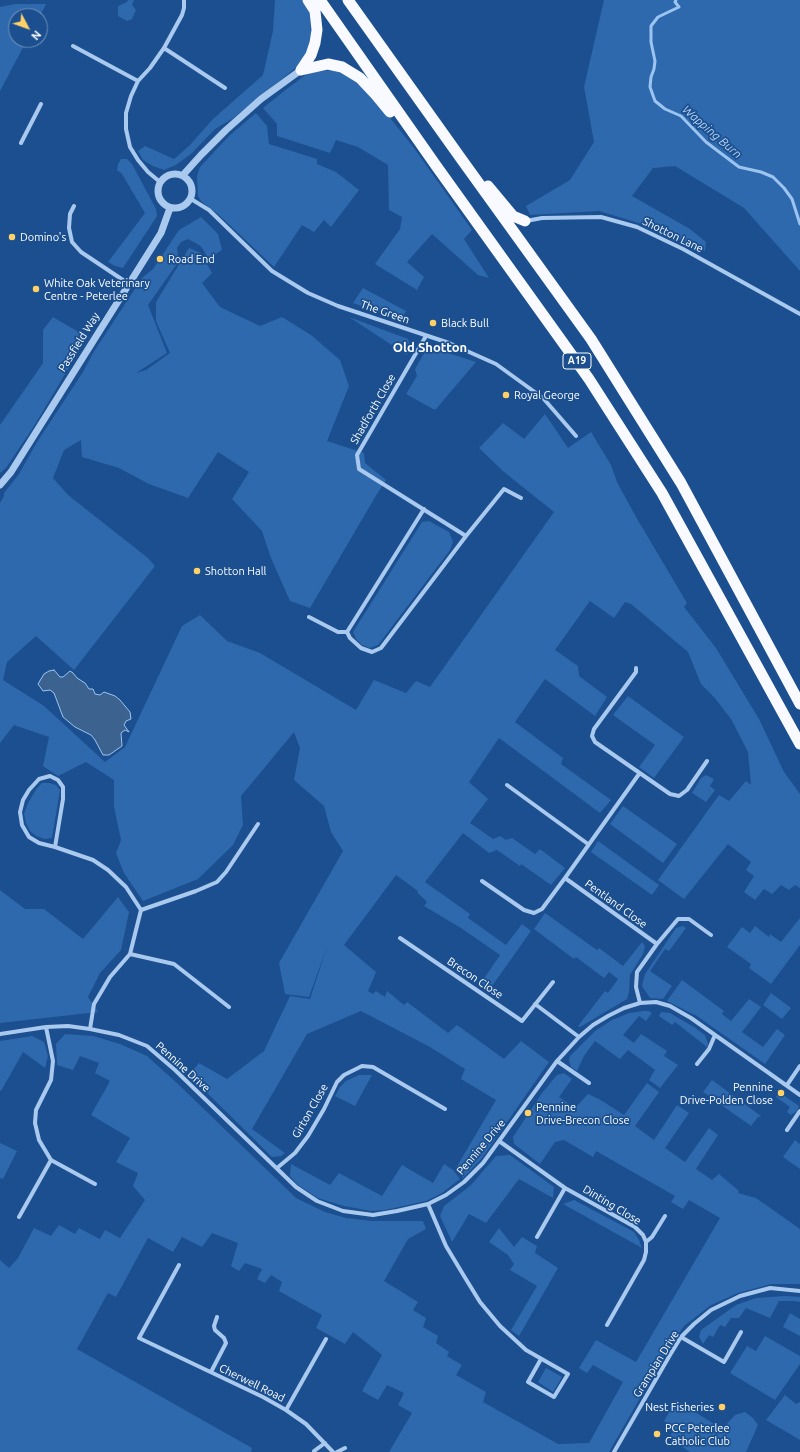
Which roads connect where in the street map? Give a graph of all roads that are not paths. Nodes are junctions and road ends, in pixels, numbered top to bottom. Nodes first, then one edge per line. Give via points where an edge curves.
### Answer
1 (184, 0) edge
2 (308, 0) edge
3 (320, 0) edge
4 (348, 0) edge
5 (73, 46) dead end
6 (164, 48) junction
7 (301, 70) junction
8 (138, 81) junction
9 (225, 88) dead end
10 (41, 104) dead end
11 (21, 143) dead end
12 (462, 160) junction
13 (437, 167) junction
14 (183, 175) junction
15 (160, 182) junction
16 (191, 199) junction
17 (74, 206) dead end
18 (170, 208) junction
19 (525, 221) joint
20 (129, 284) junction
21 (800, 314) edge
22 (426, 336) junction
23 (576, 436) dead end
24 (0, 485) edge
25 (521, 498) dead end
26 (424, 509) junction
27 (466, 536) junction
28 (309, 617) dead end
29 (347, 632) junction
30 (636, 668) dead end
31 (800, 704) edge
32 (800, 744) edge
33 (707, 761) dead end
34 (639, 774) junction
35 (507, 785) dead end
36 (258, 824) dead end
37 (588, 844) junction
38 (55, 847) junction
39 (565, 878) junction
40 (482, 881) dead end
41 (142, 910) junction
42 (711, 935) dead end
43 (400, 938) dead end
44 (657, 944) junction
45 (130, 954) junction
46 (553, 982) dead end
47 (640, 1003) junction
48 (535, 1004) junction
49 (229, 1007) dead end
50 (46, 1027) junction
51 (90, 1029) junction
52 (0, 1034) edge
53 (715, 1035) junction
54 (579, 1036) junction
55 (558, 1061) junction
56 (697, 1064) dead end
57 (800, 1066) edge
58 (590, 1083) dead end
59 (787, 1085) junction
60 (800, 1095) edge
61 (444, 1109) dead end
62 (800, 1111) edge
63 (787, 1130) dead end
64 (499, 1141) junction
65 (51, 1160) junction
66 (277, 1168) junction
67 (96, 1184) dead end
68 (566, 1188) junction
69 (428, 1204) junction
70 (666, 1216) dead end
71 (19, 1217) dead end
72 (537, 1237) dead end
73 (646, 1242) junction
74 (179, 1265) dead end
75 (800, 1291) edge
76 (217, 1317) dead end
77 (607, 1324) dead end
78 (741, 1332) dead end
79 (682, 1337) junction
80 (326, 1339) dead end
81 (542, 1359) junction
82 (211, 1372) junction
83 (286, 1410) junction
84 (325, 1443) junction
85 (345, 1448) dead end
86 (314, 1451) dead end
87 (333, 1452) edge
88 (337, 1452) edge
89 (614, 1452) edge

1 - 6 street via 182,15
2 - 7 highway via 315,11 316,43
3 - 13 highway, A19
4 - 12 highway, A19
5 - 8 street
6 - 8 street
6 - 9 street
7 - 13 highway via 328,64 342,67 360,78
7 - 14 street via 226,130
8 - 15 street via 126,113 126,129 130,147 138,160
10 - 11 street
12 - 19 highway via 513,216
12 - 31 highway, A19 via 591,339 681,483
13 - 32 highway, A19 via 589,379 658,486
14 - 15 street via 171,174
14 - 16 street via 191,184
15 - 18 street via 160,199
16 - 18 street via 182,208
16 - 22 street, The Green via 209,210 272,271 308,293
17 - 20 street via 70,214 69,228 72,242 81,252
18 - 20 street, Passfield Way via 161,233
19 - 21 street, Shotton Lane via 542,218 601,217 636,227 683,249
20 - 24 street, Passfield Way via 11,472
22 - 23 street, The Green via 449,343 496,364 543,398
22 - 26 street, Shadforth Close via 357,455 359,469
25 - 27 street via 504,489
26 - 27 street, Shadforth Close
26 - 29 street
27 - 29 street via 380,648 372,652 361,648
28 - 29 street via 338,632
30 - 34 street via 636,672 594,729 592,736 595,742
33 - 34 street via 687,790 679,796 670,794
34 - 37 street
35 - 37 street
36 - 41 street via 217,882
37 - 39 street
38 - 38 street via 39,843 29,837 22,825 20,812 29,790 39,779 50,776 58,780 63,787
38 - 41 street via 93,860 108,870 126,887
39 - 40 street via 542,909 534,913 524,910
39 - 44 street, Pentland Close
41 - 45 street
42 - 44 street via 689,919 678,919
43 - 48 street, Brecon Close via 522,1021
44 - 47 street via 637,972 636,987
45 - 49 street via 174,964
45 - 51 street via 110,977 94,1004
46 - 48 street, Brecon Close
47 - 53 street, Pennine Drive via 656,1002 670,1006
47 - 54 street, Pennine Drive via 608,1016
48 - 54 street
50 - 51 street, Pennine Drive
50 - 52 street, Pennine Drive
50 - 65 street via 53,1061 52,1080 36,1110 35,1123 39,1140
51 - 66 street, Pennine Drive via 119,1035 147,1046
53 - 56 street
53 - 59 street, Pennine Drive
54 - 55 street, Pennine Drive
55 - 58 street
55 - 64 street, Pennine Drive
57 - 59 street
59 - 60 street, Pennine Drive
61 - 66 street, Girton Close via 373,1067 362,1066 336,1082 308,1136 295,1153
62 - 63 street
64 - 68 street, Dinting Close
64 - 69 street, Pennine Drive via 483,1163 464,1182
65 - 67 street
65 - 71 street
66 - 69 street, Pennine Drive via 296,1187 317,1201 343,1211 373,1215
68 - 72 street, Dinting Close
68 - 73 street, Dinting Close via 635,1227
69 - 81 street via 446,1246 480,1302 500,1326 526,1350
70 - 73 street
73 - 77 street via 644,1260
74 - 82 street, Cherwell Road via 139,1338
75 - 79 street, Grampian Drive via 770,1288 740,1296 711,1310
76 - 82 street, Cherwell Road via 215,1330 226,1343
78 - 79 street via 724,1362
79 - 89 street, Grampian Drive
80 - 83 street, Cherwell Road
81 - 81 street via 568,1374 554,1397 528,1382
82 - 83 street, Cherwell Road
83 - 84 street, Cherwell Road via 306,1424
84 - 86 street
84 - 87 street, Cherwell Road
85 - 88 street

